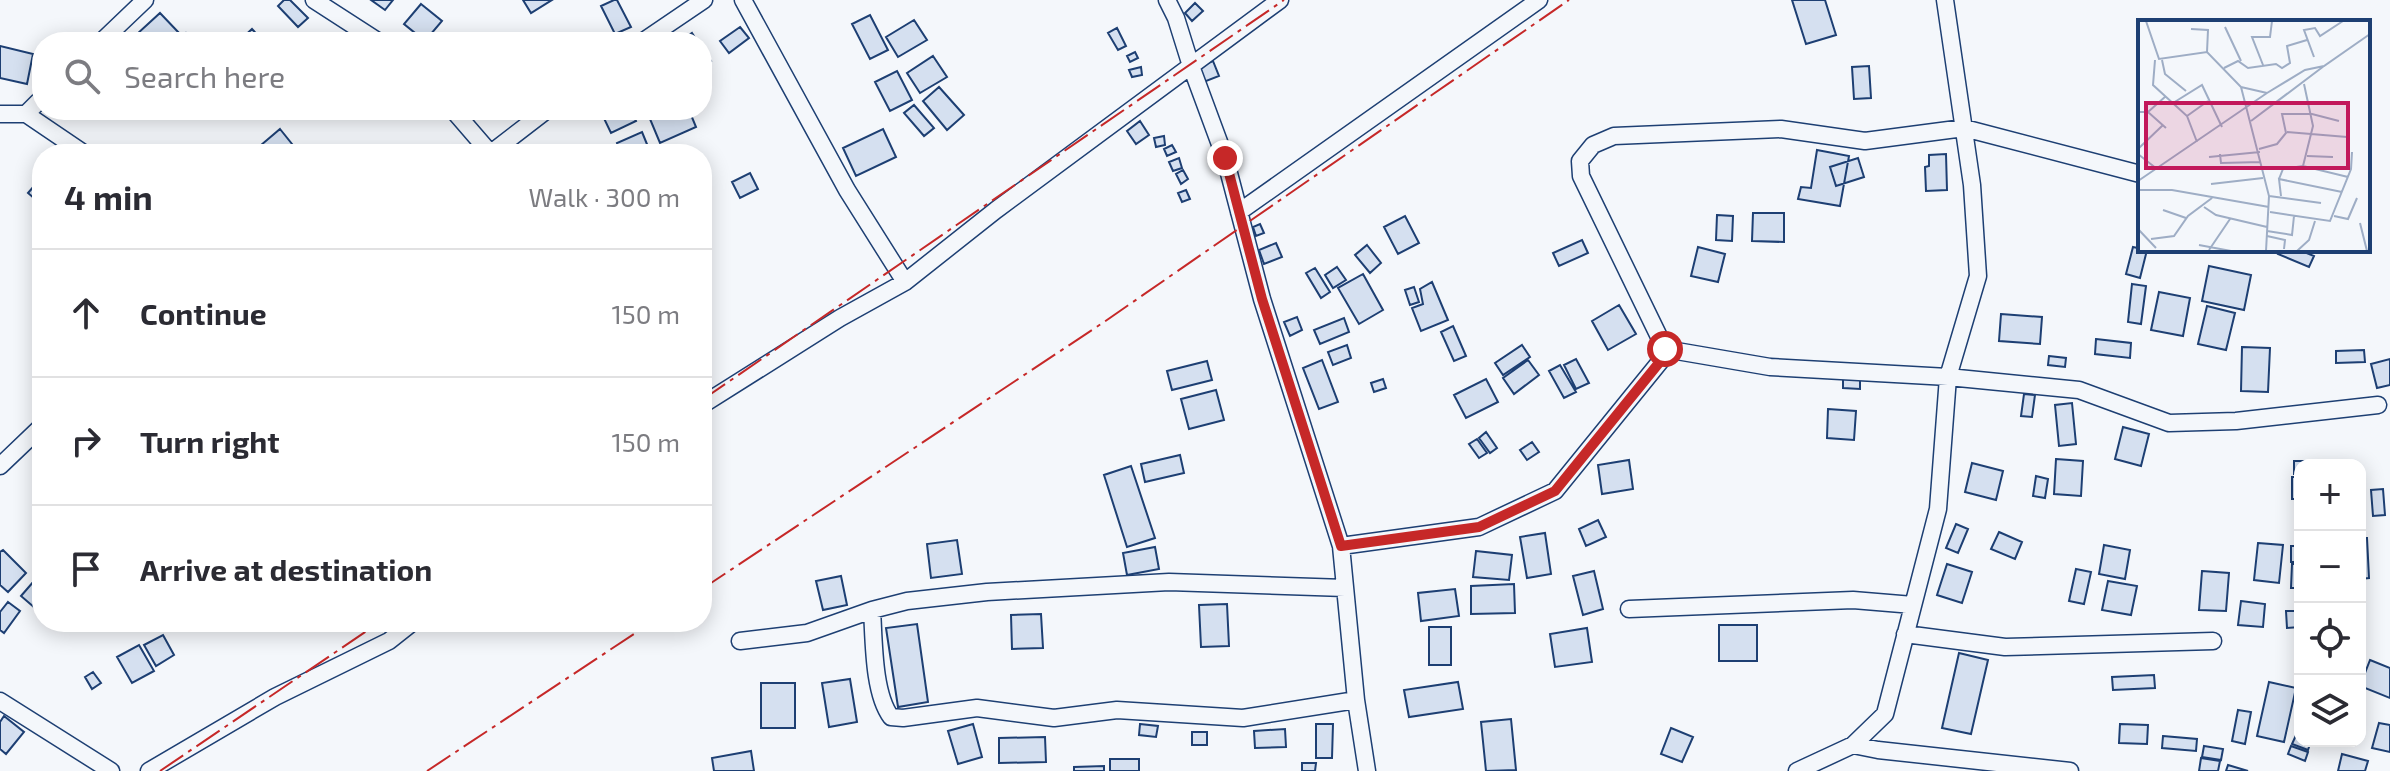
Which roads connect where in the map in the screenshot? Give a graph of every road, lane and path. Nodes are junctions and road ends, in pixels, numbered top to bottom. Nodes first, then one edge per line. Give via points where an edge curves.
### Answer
1 (145, 0) edge
2 (314, 0) edge
3 (704, 0) edge
4 (743, 0) edge
5 (1167, 0) edge
6 (1280, 0) edge
7 (1539, 0) edge
8 (1945, 0) edge
9 (111, 32) edge
10 (364, 32) edge
11 (657, 32) edge
12 (1191, 66) junction
13 (32, 108) edge
14 (0, 114) edge
15 (26, 114) junction
16 (32, 118) edge
17 (35, 120) edge
18 (462, 120) edge
19 (534, 120) edge
20 (1964, 128) junction
21 (70, 144) edge
22 (482, 144) edge
23 (504, 144) edge
24 (2138, 173) edge
25 (1239, 212) junction
26 (905, 282) junction
27 (1665, 349) junction
28 (1948, 377) junction
29 (712, 399) edge
30 (2378, 405) dead end
31 (32, 436) edge
32 (0, 466) edge
33 (1341, 546) junction
34 (1345, 588) junction
35 (1913, 605) junction
36 (1629, 609) dead end
37 (872, 610) junction
38 (400, 632) edge
39 (1905, 634) junction
40 (740, 641) dead end
41 (2213, 641) dead end
42 (1356, 700) junction
43 (0, 701) edge
44 (1853, 745) junction
45 (111, 771) edge
46 (149, 771) edge
47 (1367, 771) edge
48 (1797, 771) edge
49 (2070, 771) edge

1 - 9 street
2 - 10 street
3 - 11 street
4 - 26 street via 847,190
5 - 12 street
6 - 12 street
7 - 25 street
8 - 20 street
12 - 25 street
12 - 26 street
13 - 15 street
14 - 15 street
15 - 16 street
17 - 21 street
18 - 22 street
19 - 23 street
20 - 24 street
20 - 27 street via 1865,141 1781,129 1614,136 1593,145 1580,161 1581,176
20 - 28 street via 1978,276
25 - 33 street
26 - 29 street
27 - 28 street via 1770,367
27 - 33 street via 1555,491 1479,527
28 - 30 street via 2079,390 2169,423
28 - 35 street via 1938,509
31 - 32 street
33 - 34 street
34 - 37 street via 1169,582 987,592
34 - 42 street
35 - 36 street via 1853,600
35 - 39 street
37 - 40 street via 807,633
37 - 42 street via 882,702 891,717 977,708 1054,718 1117,710 1243,718
38 - 46 street
39 - 41 street via 2005,647
39 - 44 street via 1885,714
42 - 47 street
43 - 45 street
44 - 48 street
44 - 49 street

